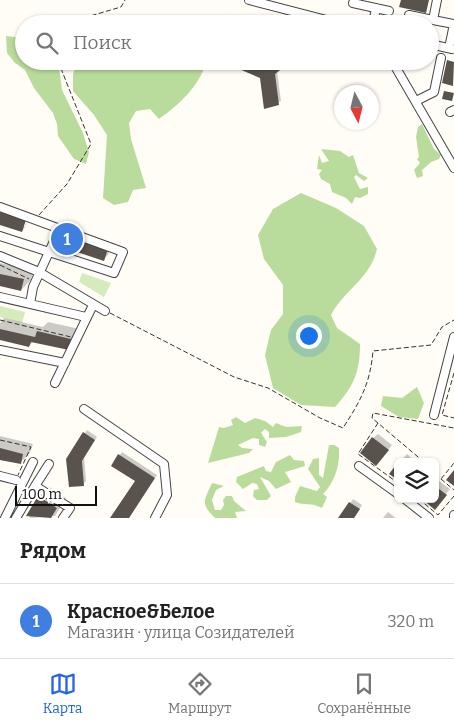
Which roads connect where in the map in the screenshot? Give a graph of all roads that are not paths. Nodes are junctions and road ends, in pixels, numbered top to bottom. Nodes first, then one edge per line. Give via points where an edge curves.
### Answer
1 (249, 0) edge
2 (437, 0) edge
3 (353, 3) dead end
4 (376, 8) junction
5 (389, 11) dead end
6 (307, 15) edge
7 (375, 15) edge
8 (434, 15) edge
9 (439, 21) edge
10 (454, 24) edge
11 (439, 46) edge
12 (452, 49) edge
13 (441, 58) dead end
14 (439, 68) edge
15 (397, 70) edge
16 (439, 70) edge
17 (416, 102) junction
18 (454, 168) edge
19 (0, 207) edge
20 (60, 228) junction
21 (0, 236) edge
22 (48, 251) junction
23 (0, 256) edge
24 (39, 272) junction
25 (0, 297) edge
26 (30, 304) junction
27 (93, 305) junction
28 (105, 311) road end
29 (86, 318) junction
30 (454, 337) edge
31 (0, 350) edge
32 (65, 363) junction
33 (55, 383) dead end
34 (84, 409) dead end
35 (434, 415) dead end
36 (32, 462) dead end
37 (50, 464) dead end
38 (359, 466) dead end
39 (0, 476) edge
40 (16, 480) road end
41 (35, 486) junction
42 (394, 491) edge
43 (410, 503) edge
44 (7, 517) edge
45 (16, 518) edge
46 (63, 518) edge
47 (155, 518) edge
48 (429, 518) edge

1 - 6 street
2 - 8 street
3 - 4 street
4 - 5 street
4 - 7 street
9 - 10 street
10 - 12 street
11 - 12 street
13 - 14 street
15 - 17 street
16 - 17 street via 434,92
17 - 18 street
19 - 20 street
20 - 22 street
20 - 22 street via 123,252 114,273
21 - 22 street
22 - 24 street
23 - 24 street
24 - 26 street
24 - 27 street
25 - 26 street
26 - 29 street
27 - 28 street
27 - 29 street
29 - 32 street
30 - 35 street
31 - 32 street
32 - 33 street
34 - 47 street via 164,464 167,495
36 - 44 street
37 - 41 street
38 - 42 street
39 - 40 street
41 - 45 street
41 - 46 street via 70,508
43 - 48 street

